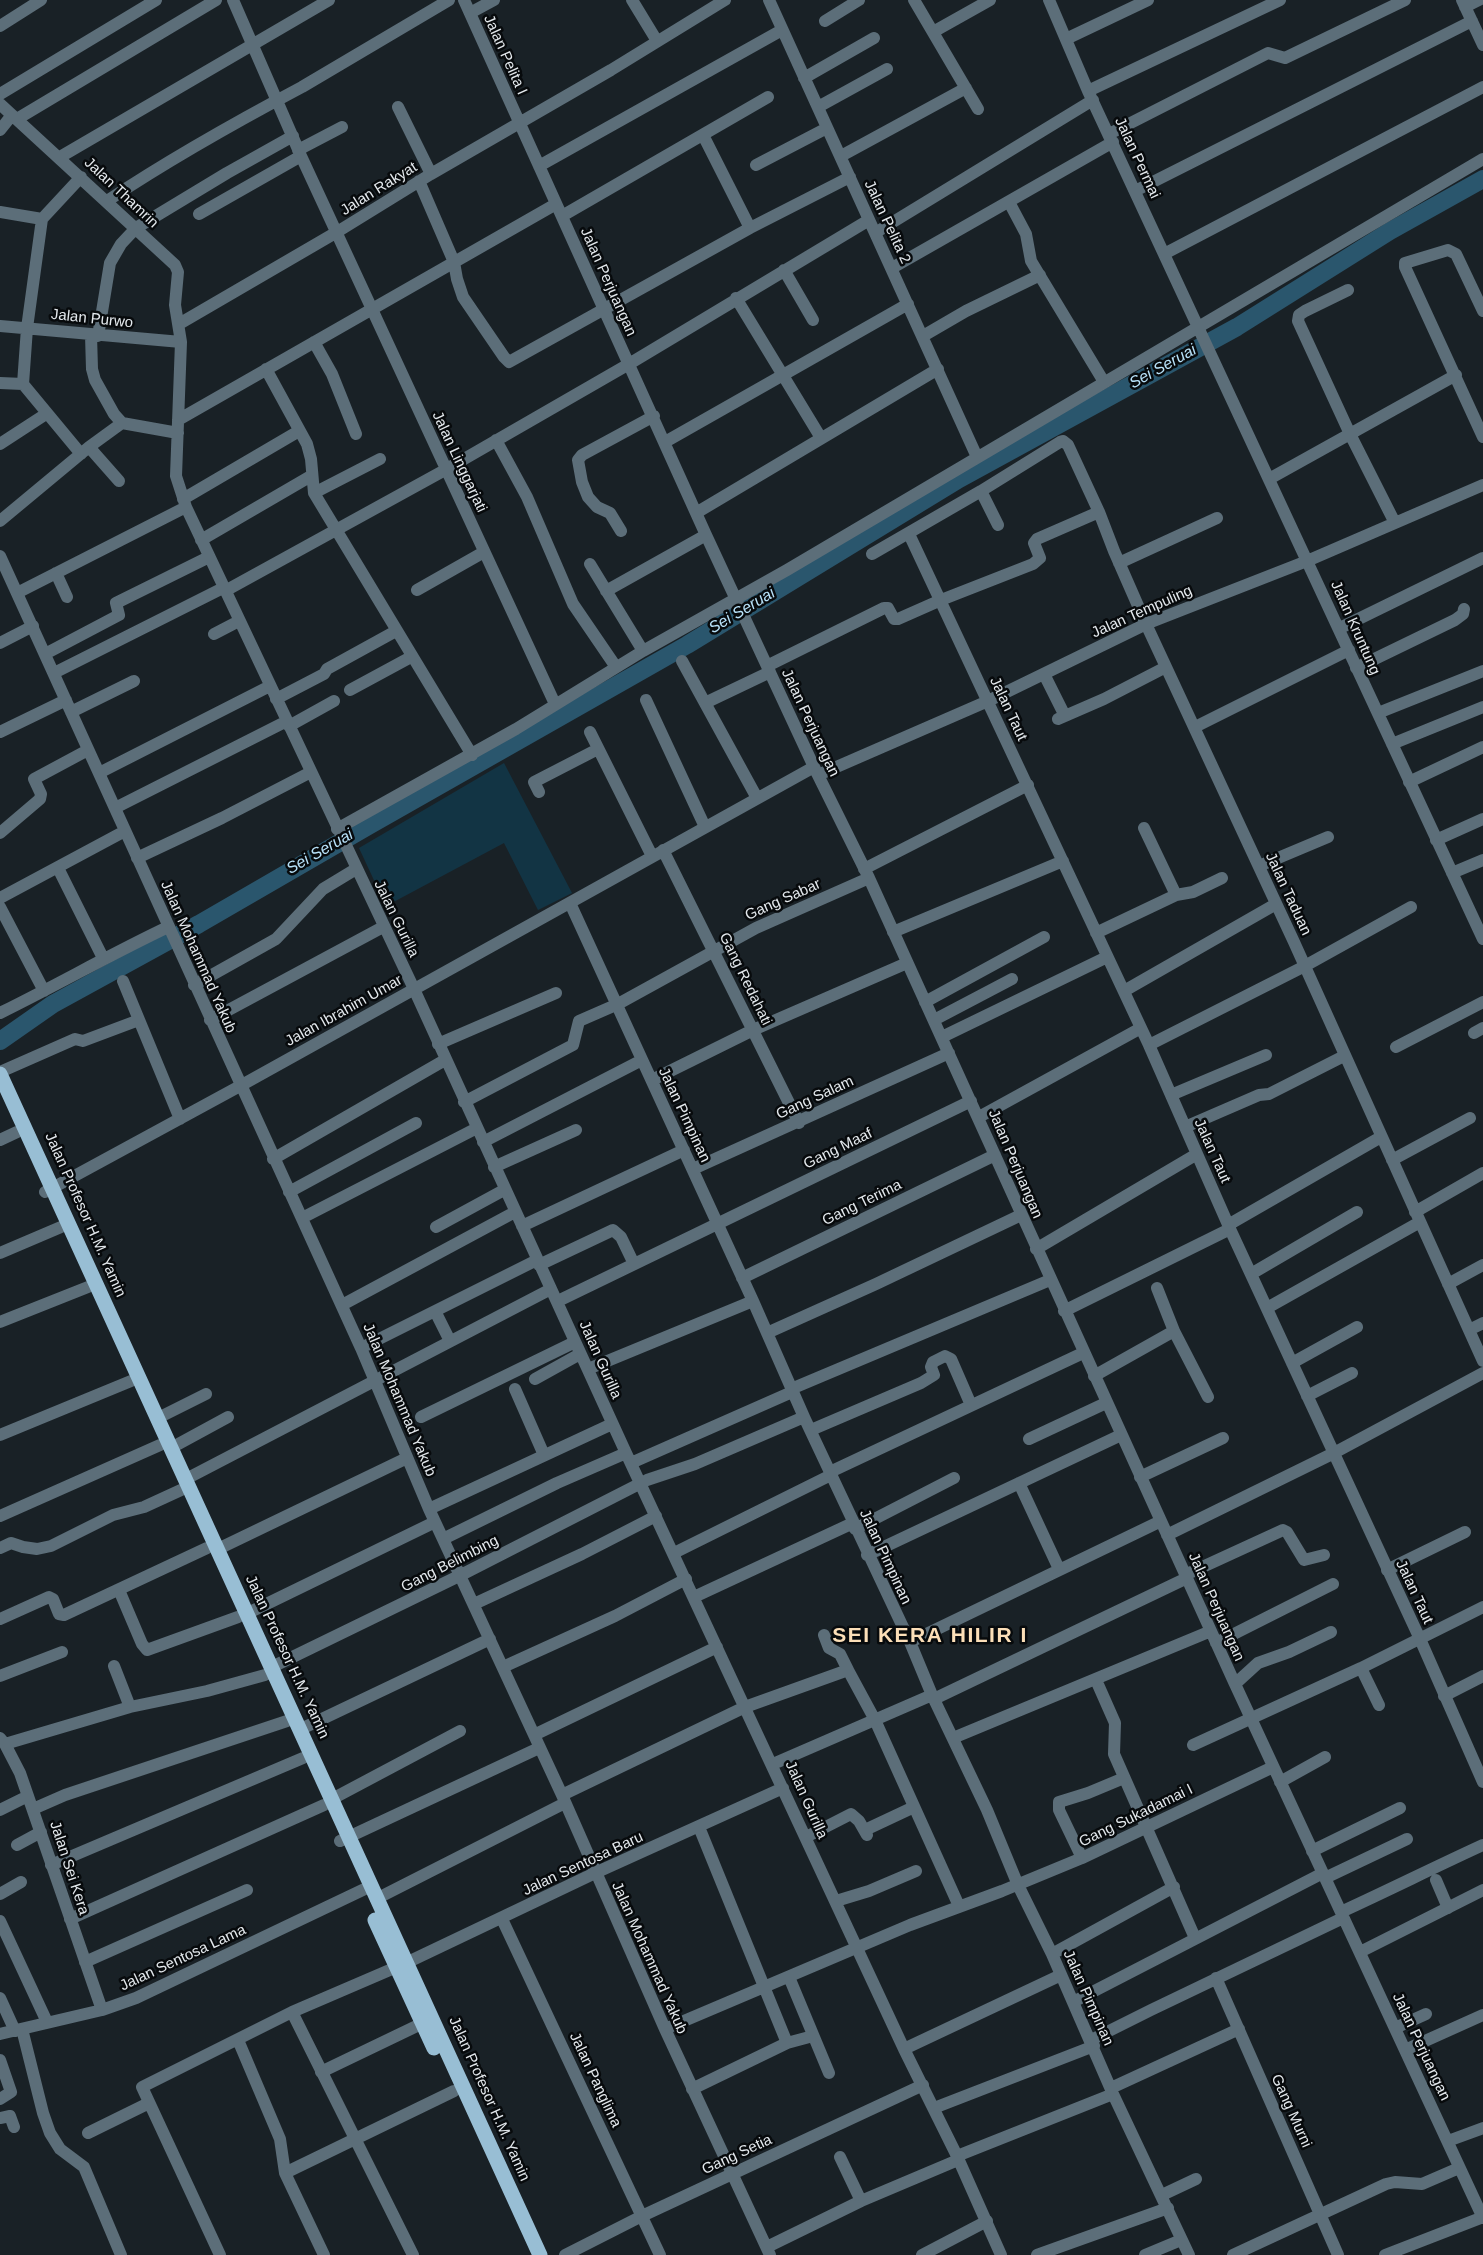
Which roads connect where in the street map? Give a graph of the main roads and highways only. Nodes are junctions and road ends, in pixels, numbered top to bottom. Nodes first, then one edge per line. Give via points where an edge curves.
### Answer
1 (0, 1073) edge
2 (0, 1095) edge
3 (49, 1190) junction
4 (103, 1311) junction
5 (166, 1447) junction
6 (268, 1671) junction
7 (328, 1802) junction
8 (401, 1965) junction
9 (455, 2084) junction
10 (529, 2255) edge
11 (540, 2255) edge

1 - 3 main road, Jalan Profesor H.M. Yamin
2 - 3 main road, Jalan Profesor H.M. Yamin
3 - 4 main road, Jalan Profesor H.M. Yamin
3 - 4 main road, Jalan Profesor H.M. Yamin via 61,1227
4 - 5 main road, Jalan Profesor H.M. Yamin via 131,1381
4 - 5 main road, Jalan Profesor H.M. Yamin via 158,1418
5 - 6 main road, Jalan Profesor H.M. Yamin
6 - 7 main road, Jalan Profesor H.M. Yamin via 303,1758
6 - 7 main road, Jalan Profesor H.M. Yamin via 301,1729
7 - 8 main road, Jalan Profesor H.M. Yamin
8 - 9 main road, Jalan Profesor H.M. Yamin
8 - 9 main road, Jalan Profesor H.M. Yamin via 423,2023
9 - 10 main road, Jalan Profesor H.M. Yamin
9 - 11 main road, Jalan Profesor H.M. Yamin

